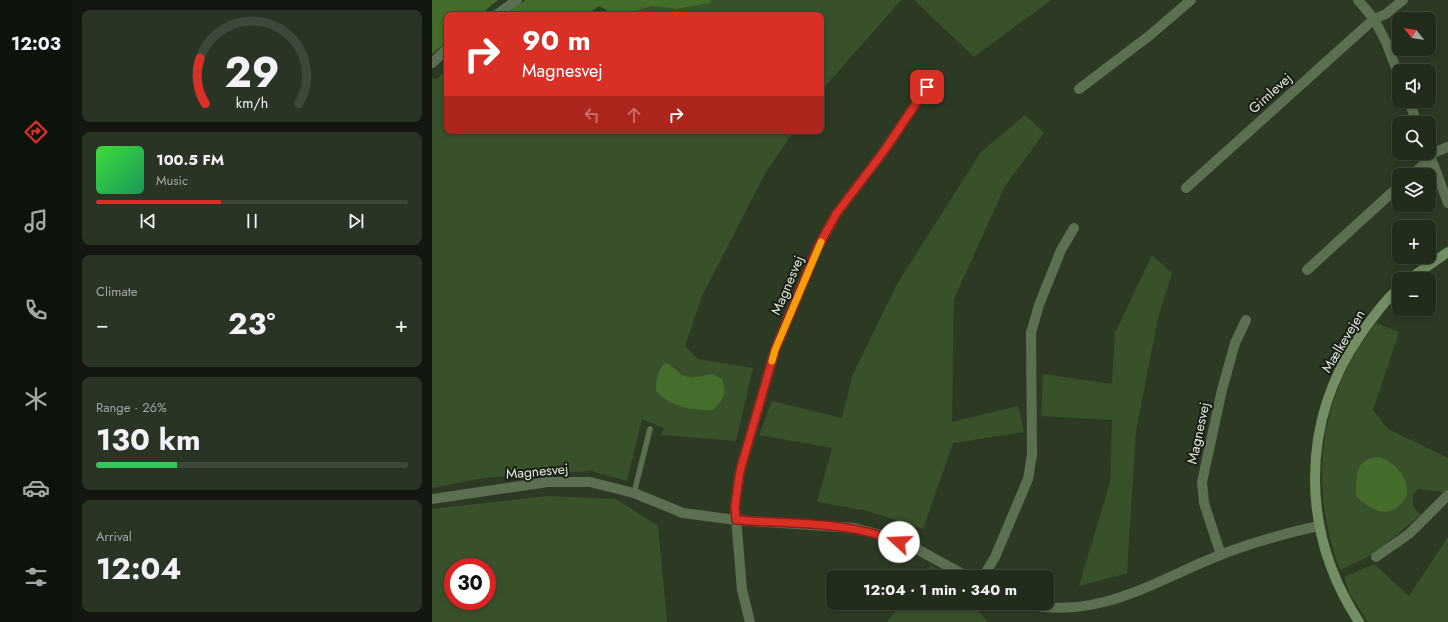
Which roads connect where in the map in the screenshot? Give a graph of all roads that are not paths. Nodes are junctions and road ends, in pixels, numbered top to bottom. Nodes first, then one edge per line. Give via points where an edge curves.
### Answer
1 (517, 0) edge
2 (1191, 0) edge
3 (1358, 0) edge
4 (1403, 0) edge
5 (500, 12) edge
6 (1374, 19) junction
7 (444, 52) edge
8 (432, 63) edge
9 (1394, 64) edge
10 (927, 87) dead end
11 (1079, 89) dead end
12 (1448, 147) edge
13 (1436, 153) edge
14 (1427, 160) edge
15 (1432, 160) edge
16 (1420, 168) edge
17 (1186, 188) dead end
18 (1392, 192) edge
19 (1448, 203) edge
20 (1074, 228) dead end
21 (1448, 252) edge
22 (1307, 270) dead end
23 (1419, 272) edge
24 (1392, 295) edge
25 (1246, 320) dead end
26 (650, 428) dead end
27 (634, 493) junction
28 (1448, 496) edge
29 (432, 499) edge
30 (736, 520) junction
31 (1319, 526) junction
32 (1221, 555) junction
33 (1376, 557) dead end
34 (955, 570) edge
35 (987, 570) edge
36 (1054, 609) edge
37 (750, 622) edge
38 (1359, 622) edge

1 - 5 street
2 - 11 street via 1149,36
3 - 6 street
4 - 6 street, Gimlevej via 1386,14
6 - 9 street
6 - 17 street, Gimlevej
7 - 8 street
10 - 30 street, Magnesvej via 884,151 836,214 818,247 775,350 740,471 735,506
12 - 13 street
14 - 16 street
15 - 19 street
18 - 22 street
20 - 35 street via 1061,250 1031,333 1032,455 1028,479
21 - 23 street
24 - 31 street, Mælkevejen via 1375,313 1354,343 1336,377 1324,412 1316,448 1314,486
25 - 32 street, Magnesvej via 1235,344 1222,390 1202,482 1204,503
26 - 27 lane
27 - 29 street, Magnesvej via 590,482 548,482
27 - 30 street, Magnesvej via 683,513
28 - 33 street via 1409,534
30 - 34 street, Magnesvej via 854,528 886,536 913,547
30 - 37 street, Magnesvej via 742,590
31 - 32 street
31 - 38 street, Mælkevejen via 1335,578
32 - 36 street via 1144,592 1101,606

